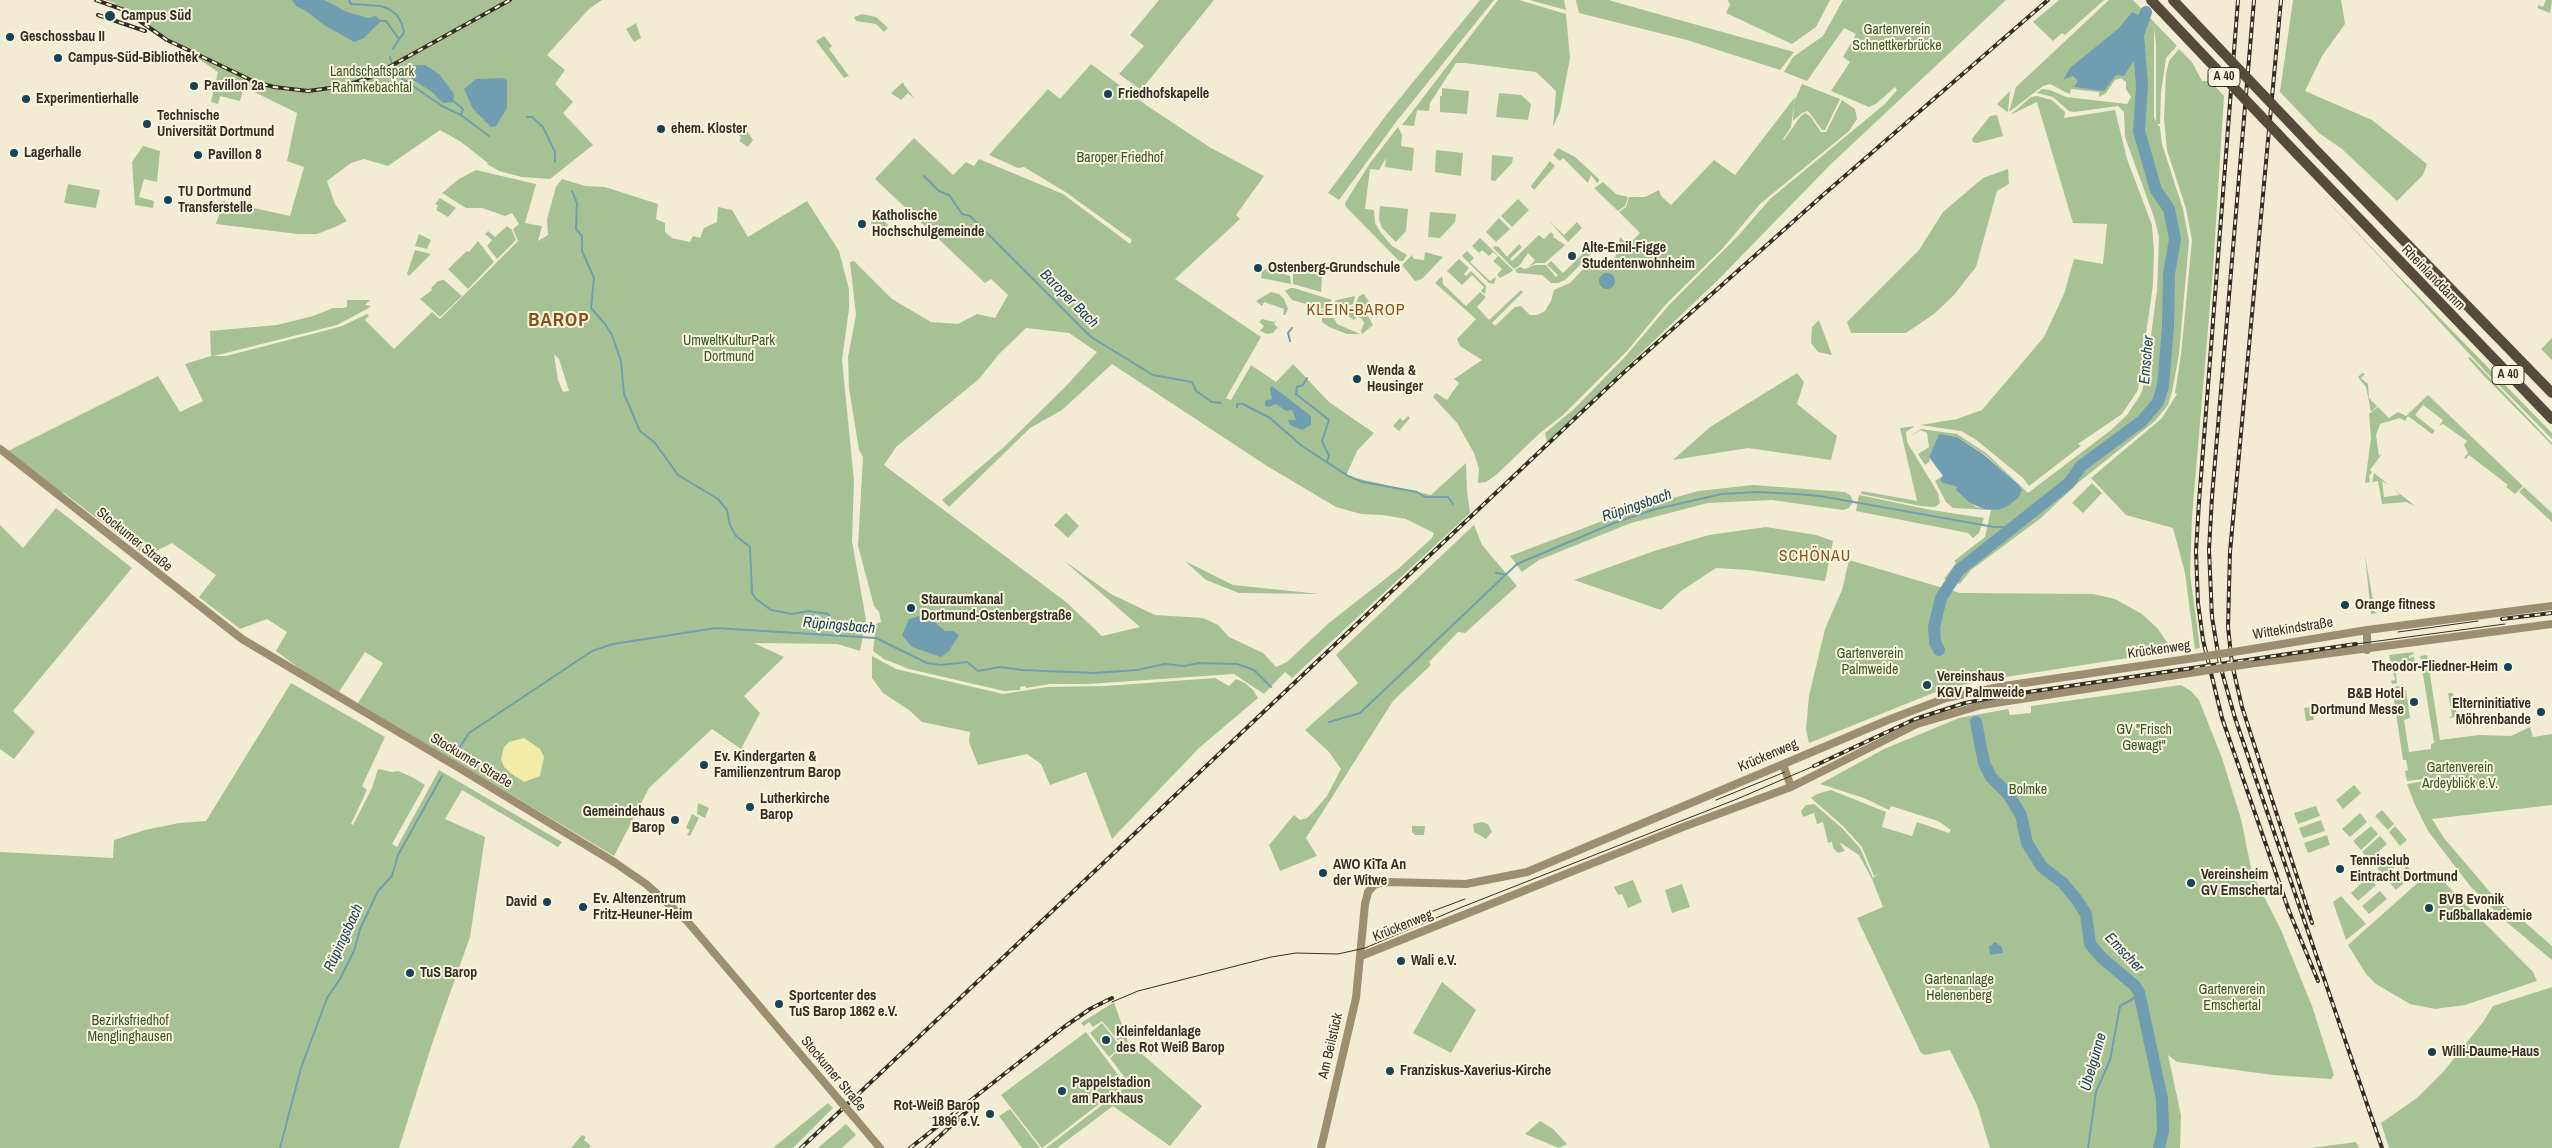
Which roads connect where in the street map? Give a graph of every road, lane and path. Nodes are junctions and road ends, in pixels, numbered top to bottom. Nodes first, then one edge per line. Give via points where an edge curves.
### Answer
1 (2151, 0) edge
2 (2174, 0) edge
3 (2552, 394) edge
4 (2552, 419) edge
5 (0, 450) edge
6 (2552, 606) edge
7 (2552, 624) edge
8 (2367, 630) junction
9 (2246, 650) joint
10 (2368, 650) junction
11 (2248, 664) joint
12 (1783, 764) junction
13 (1791, 787) junction
14 (1361, 953) junction
15 (880, 1148) edge
16 (1321, 1148) edge

1 - 4 highway, Rheinlanddamm / A 40, bridge
2 - 3 highway, Rheinlanddamm / A 40, bridge
5 - 15 main road, Stockumer Straße, bridge via 242,639 646,884 687,921
6 - 8 main road, Wittekindstraße
7 - 10 main road, Wittekindstraße
8 - 9 main road, Wittekindstraße
8 - 10 main road
9 - 12 main road, Krückenweg, bridge via 2004,686 1946,698
10 - 11 main road, Wittekindstraße
11 - 13 main road, Krückenweg, bridge via 2012,700 1953,713 1918,724
12 - 13 main road
12 - 14 main road, Krückenweg via 1528,872 1463,884 1375,884 1368,892
13 - 14 main road, Krückenweg
14 - 16 main road, Am Beilstück via 1356,998

